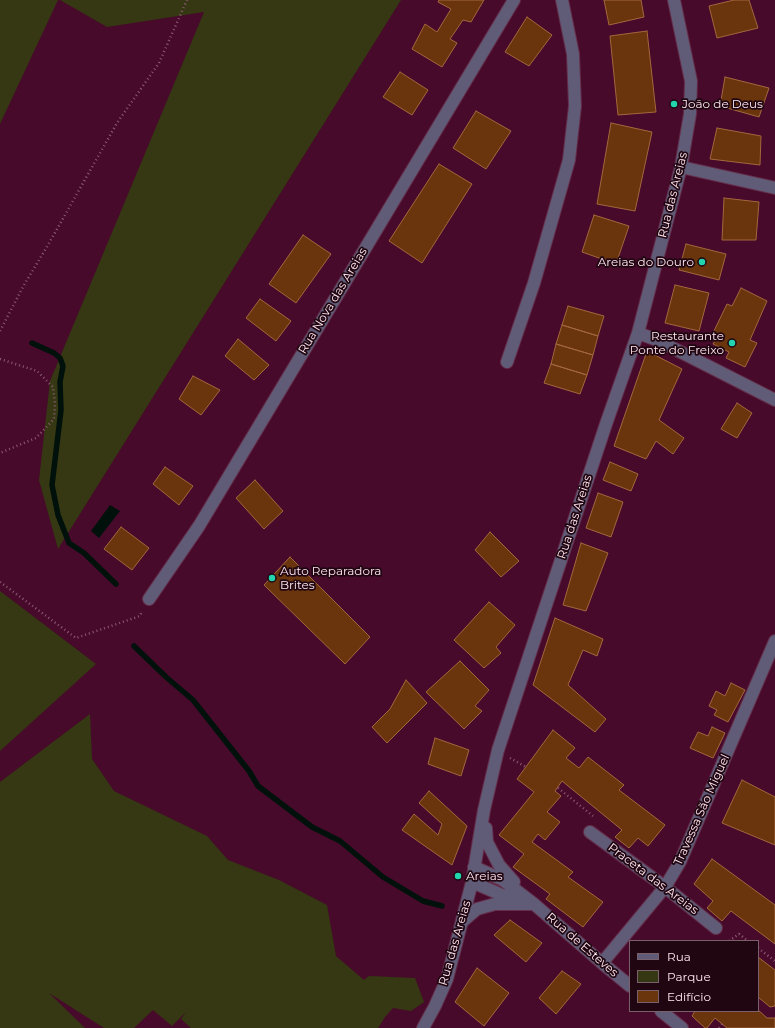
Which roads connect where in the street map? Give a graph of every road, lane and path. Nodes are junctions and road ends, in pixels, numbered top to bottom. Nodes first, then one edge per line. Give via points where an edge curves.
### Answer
1 (187, 0) edge
2 (514, 0) edge
3 (562, 0) edge
4 (674, 0) edge
5 (682, 167) junction
6 (775, 188) edge
7 (0, 331) edge
8 (638, 333) junction
9 (0, 359) edge
10 (508, 362) dead end
11 (775, 400) edge
12 (0, 453) edge
13 (0, 582) edge
14 (149, 599) joint
15 (775, 641) edge
16 (558, 788) dead end
17 (484, 810) junction
18 (590, 832) joint
19 (474, 867) junction
20 (472, 882) junction
21 (665, 887) junction
22 (534, 904) junction
23 (463, 921) junction
24 (716, 928) dead end
25 (730, 940) edge
26 (747, 940) edge
27 (759, 949) edge
28 (775, 962) edge
29 (602, 963) junction
30 (629, 985) edge
31 (662, 1012) edge
32 (722, 1024) dead end
33 (423, 1028) edge
34 (682, 1028) edge
35 (719, 1028) edge

1 - 7 path via 158,63 117,122 24,284
2 - 14 street, Rua Nova das Areias via 199,526
3 - 10 street via 573,54 575,106 568,160 534,283
4 - 5 street, Rua das Areias via 690,81 690,114
5 - 6 street
5 - 8 street, Rua das Areias
8 - 11 street via 657,340
8 - 17 street, Rua das Areias via 498,750
9 - 12 path via 37,371 53,387 54,419 36,438
13 - 14 path via 76,638 140,616
15 - 21 street, Travessa São Miguel via 680,862
16 - 18 path via 598,821
17 - 19 street, Rua das Areias
17 - 22 street, Rua de Esteves via 487,842 499,865
18 - 21 street, Praceta das Areias
19 - 20 street, Rua das Areias
19 - 22 street, Rua de Esteves via 503,880
20 - 22 street, Rua de Esteves via 502,895
20 - 23 street, Rua das Areias
21 - 24 street, Praceta das Areias
21 - 29 street, Travessa São Miguel
22 - 23 street, Rua de Esteves via 495,904 477,909
22 - 29 street, Rua de Esteves
23 - 33 street, Rua das Areias via 447,980
25 - 26 path via 739,934
27 - 28 path
29 - 30 street, Rua de Esteves
31 - 34 street
32 - 35 path

